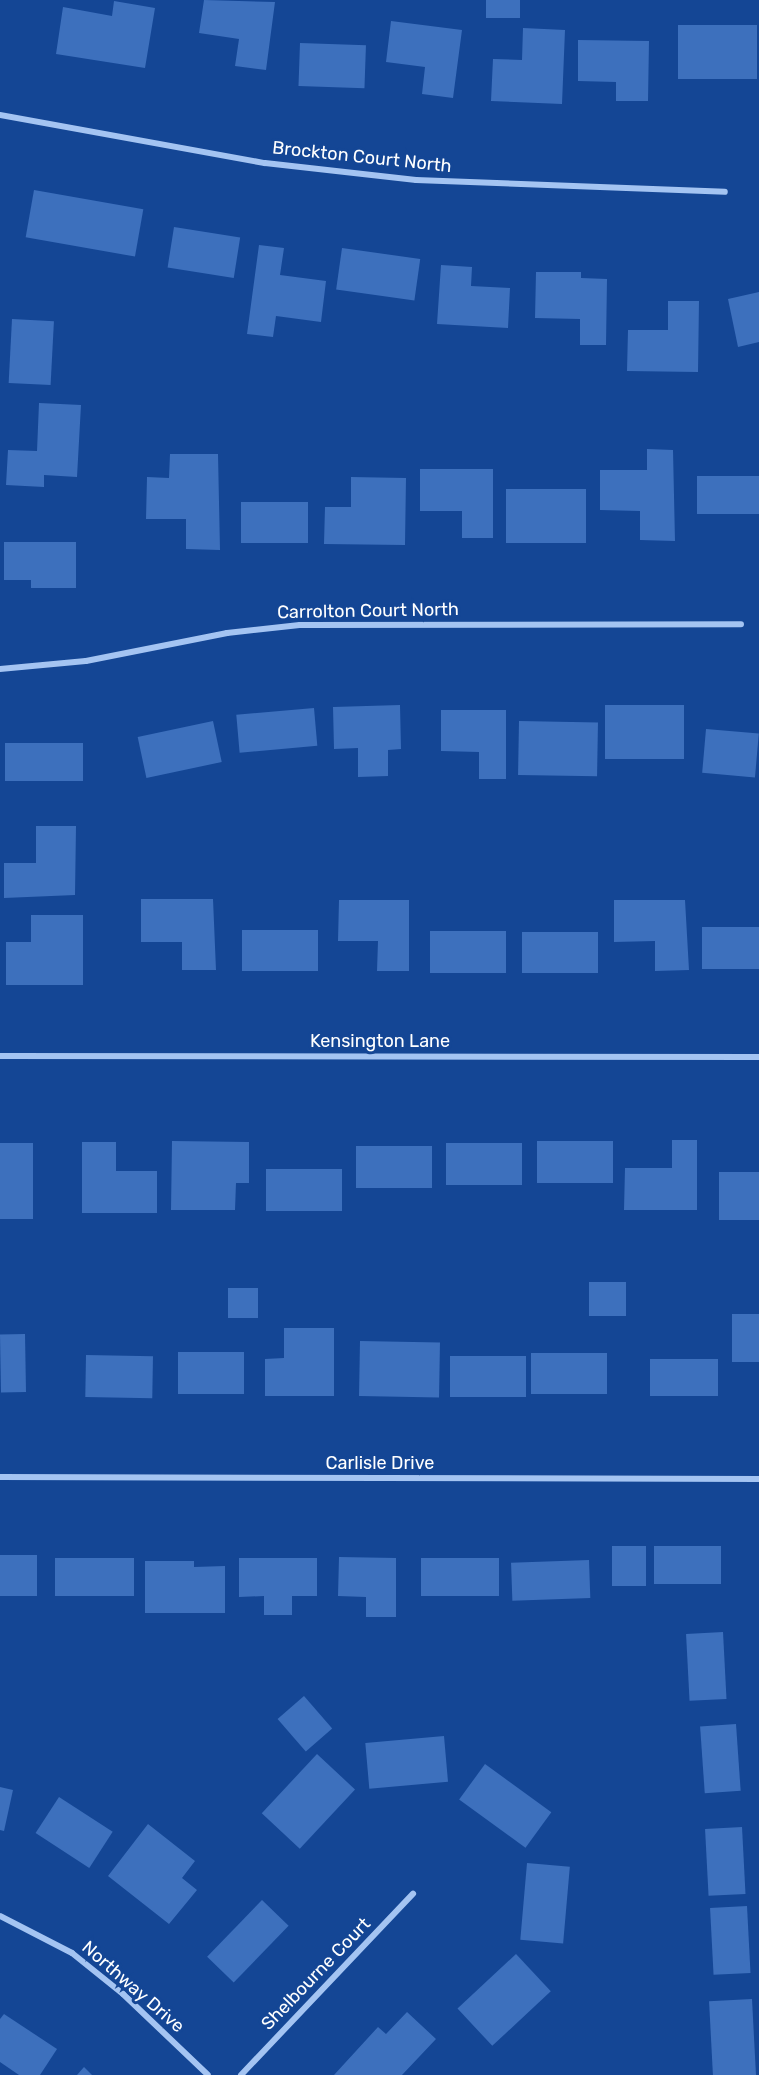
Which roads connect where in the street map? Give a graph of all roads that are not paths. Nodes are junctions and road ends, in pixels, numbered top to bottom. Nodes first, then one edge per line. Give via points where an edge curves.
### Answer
1 (0, 115) edge
2 (725, 192) dead end
3 (741, 624) dead end
4 (0, 669) edge
5 (0, 1056) edge
6 (759, 1057) edge
7 (0, 1477) edge
8 (759, 1479) edge
9 (413, 1894) dead end
10 (0, 1916) edge
11 (208, 2075) edge
12 (241, 2075) edge

1 - 2 street, Brockton Court North via 265,163 416,180
3 - 4 street, Carrolton Court North via 300,625 227,633 128,654
5 - 6 street, Kensington Lane
7 - 8 street, Carlisle Drive
9 - 12 street, Shelbourne Court
10 - 11 street, Northway Drive via 72,1953 123,1994

